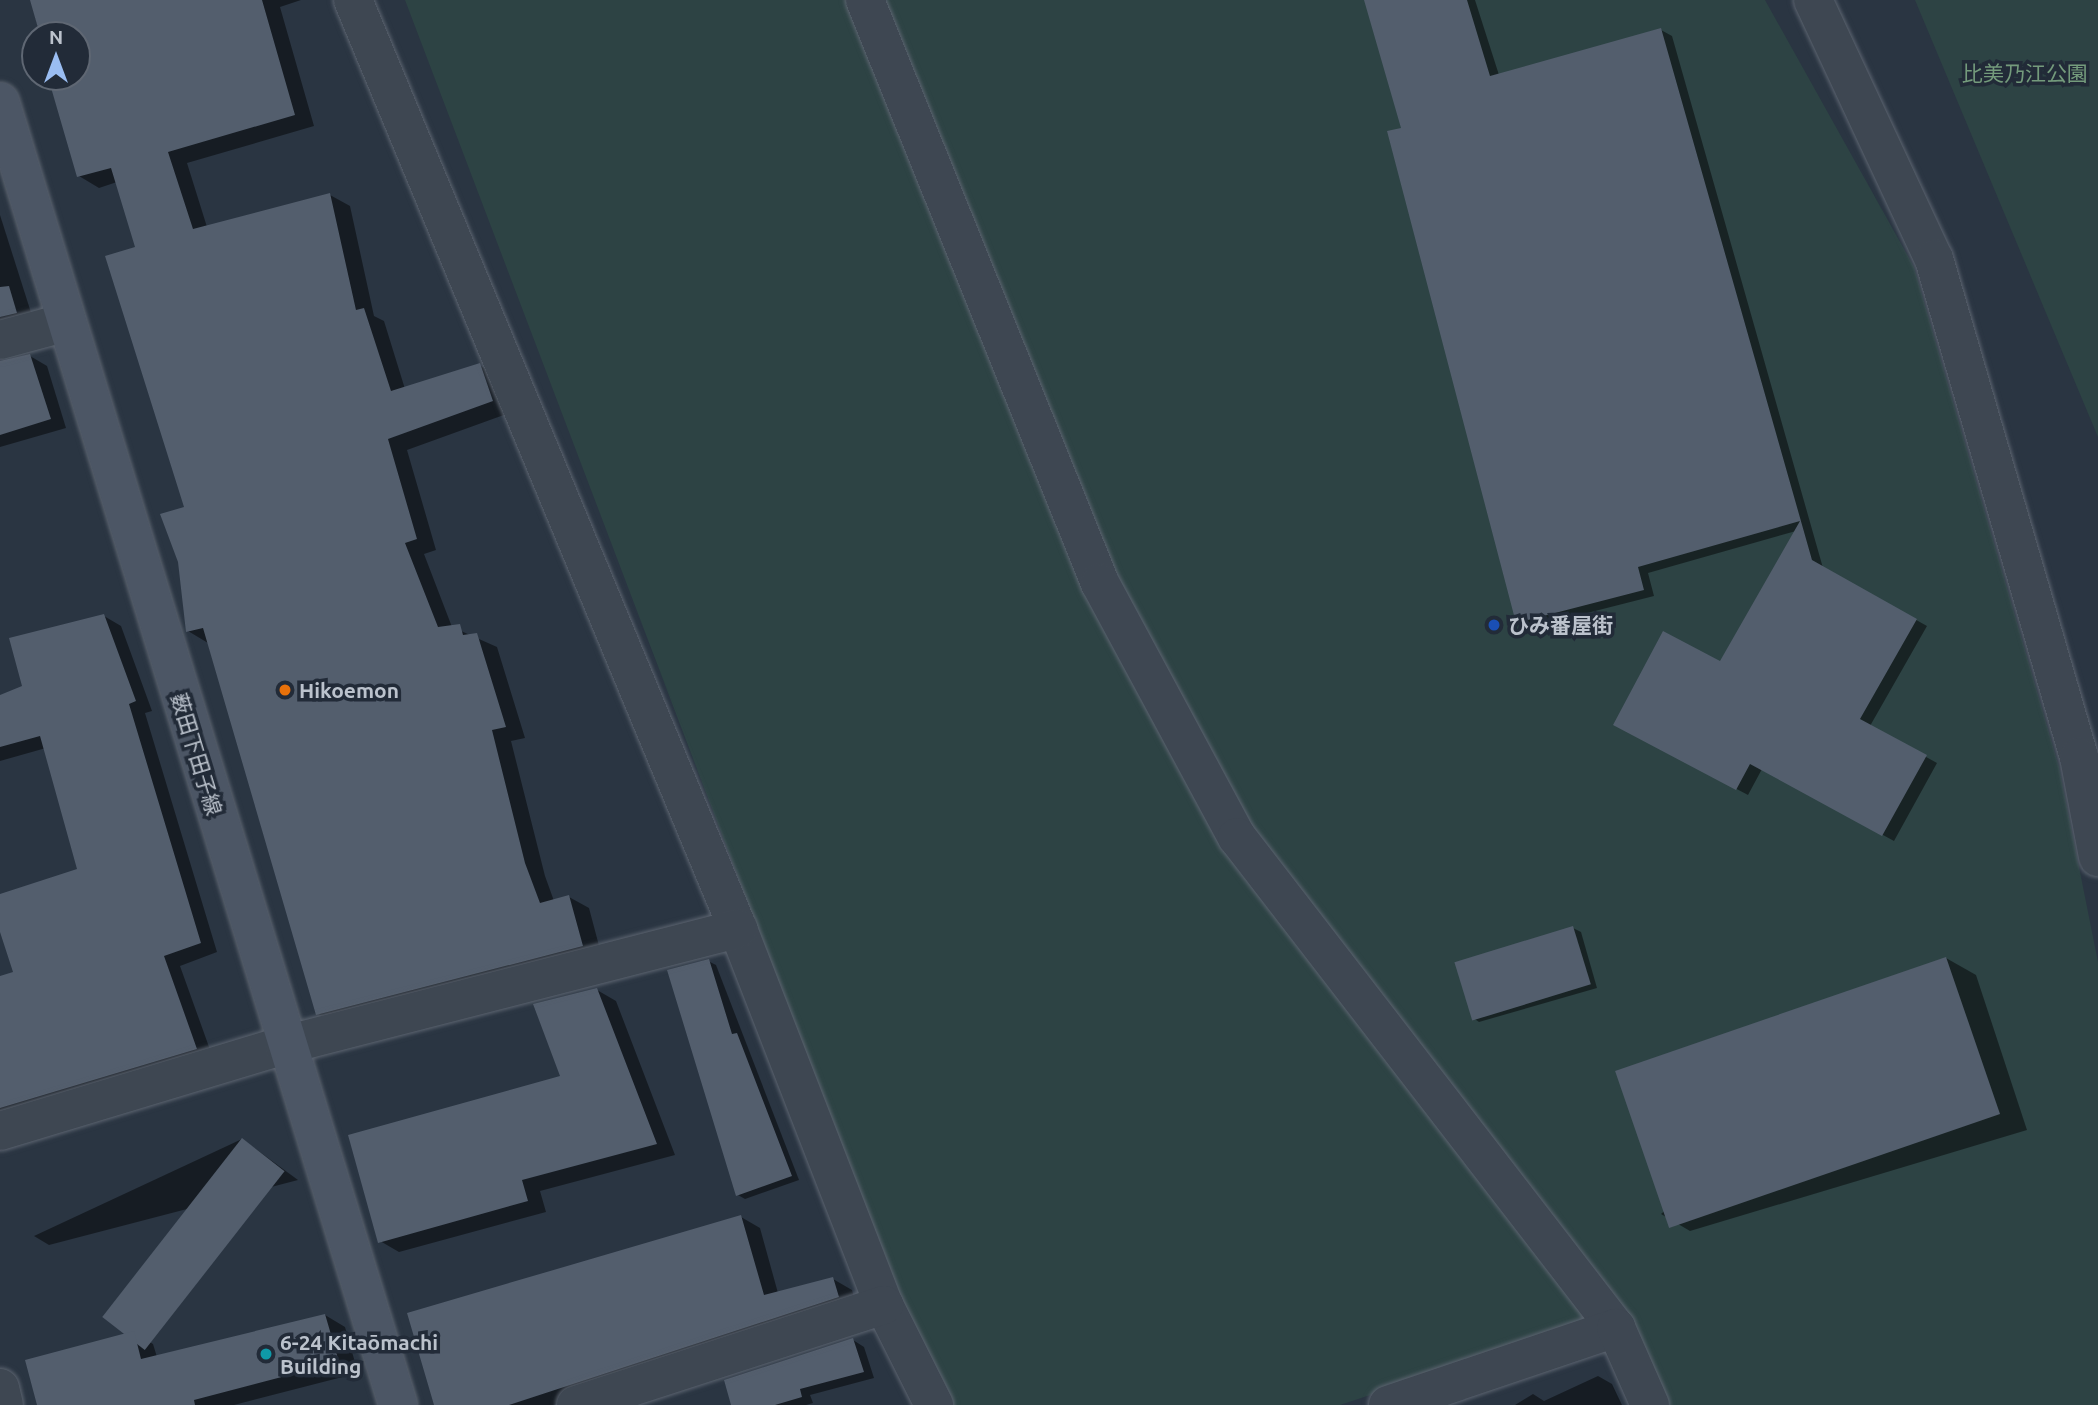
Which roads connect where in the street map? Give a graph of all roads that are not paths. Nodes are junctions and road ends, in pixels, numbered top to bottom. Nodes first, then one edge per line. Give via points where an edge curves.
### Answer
1 (352, 0) edge
2 (864, 0) edge
3 (1813, 0) edge
4 (0, 102) edge
5 (67, 322) junction
6 (0, 340) edge
7 (2098, 856) edge
8 (738, 929) junction
9 (285, 1045) junction
10 (0, 1131) edge
11 (884, 1305) junction
12 (1616, 1328) junction
13 (0, 1388) edge
14 (4, 1405) edge
15 (398, 1405) edge
16 (576, 1405) edge
17 (934, 1405) edge
18 (1388, 1405) edge
19 (1650, 1405) edge

1 - 8 street
2 - 12 street via 1100,583 1237,837
3 - 7 street via 1934,259 2079,757
4 - 5 main road, 薮田下田子線
5 - 6 street
5 - 9 main road, 薮田下田子線
8 - 9 street
8 - 11 street
9 - 10 street
9 - 15 main road, 薮田下田子線
11 - 16 street
11 - 17 street
12 - 18 street
12 - 19 street
13 - 14 street

